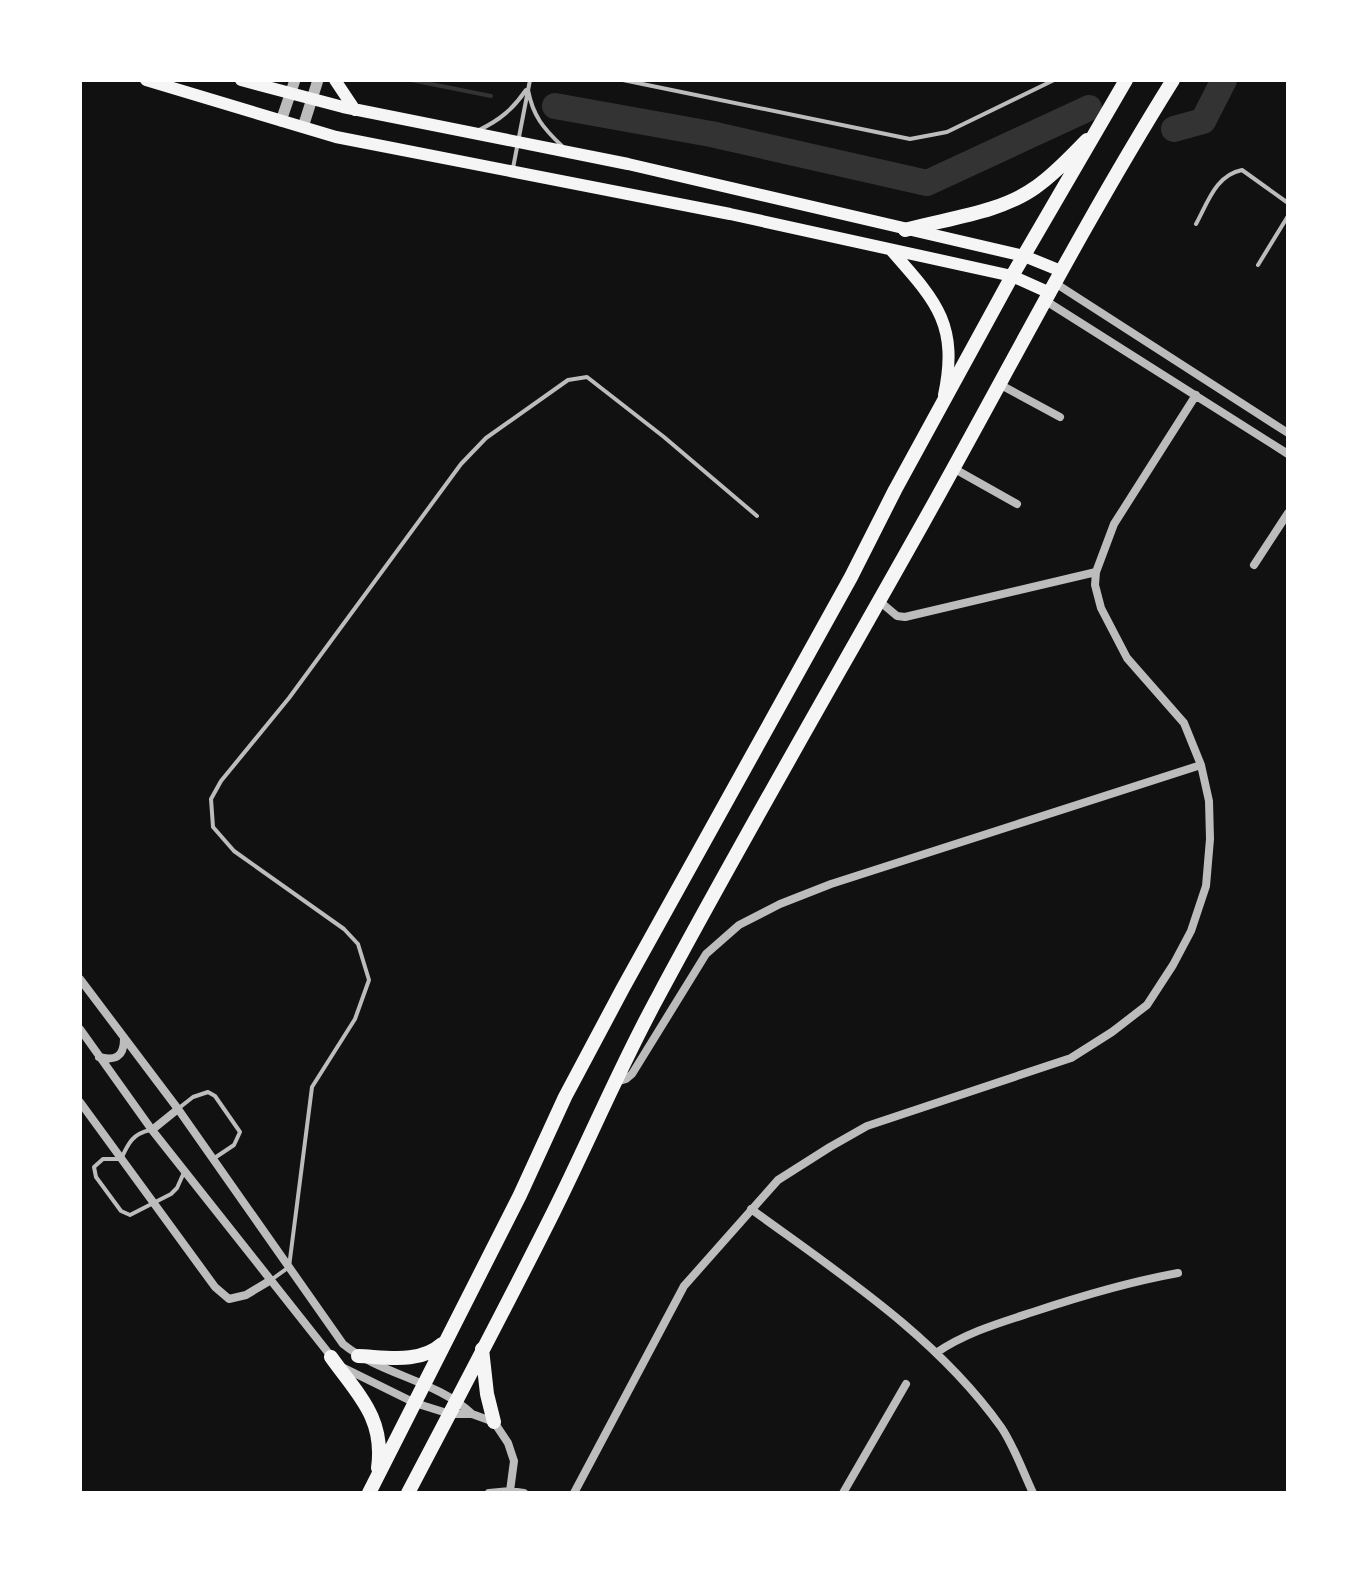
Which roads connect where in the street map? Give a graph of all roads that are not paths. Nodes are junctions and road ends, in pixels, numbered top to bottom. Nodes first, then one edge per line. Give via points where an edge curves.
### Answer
1 (146, 80) edge
2 (245, 80) edge
3 (318, 80) edge
4 (335, 80) edge
5 (530, 80) edge
6 (623, 80) edge
7 (1054, 80) edge
8 (1126, 80) edge
9 (1173, 80) edge
10 (293, 86) edge
11 (528, 88) junction
12 (312, 97) junction
13 (355, 110) junction
14 (281, 121) junction
15 (303, 127) junction
16 (1097, 130) junction
17 (474, 133) junction
18 (517, 142) junction
19 (568, 152) junction
20 (512, 173) junction
21 (1288, 203) edge
22 (1288, 216) edge
23 (1196, 224) dead end
24 (905, 230) junction
25 (891, 250) junction
26 (1024, 256) junction
27 (1258, 265) dead end
28 (1012, 276) junction
29 (1053, 287) junction
30 (999, 384) junction
31 (1196, 395) junction
32 (942, 406) junction
33 (1060, 417) dead end
34 (1288, 433) edge
35 (1288, 454) edge
36 (952, 467) junction
37 (1017, 504) dead end
38 (1288, 513) edge
39 (757, 516) dead end
40 (1254, 565) dead end
41 (1096, 572) junction
42 (878, 600) junction
43 (1201, 765) junction
44 (80, 979) edge
45 (80, 1029) edge
46 (124, 1038) junction
47 (99, 1057) junction
48 (616, 1082) junction
49 (80, 1102) edge
50 (178, 1109) junction
51 (152, 1130) junction
52 (121, 1159) junction
53 (213, 1159) junction
54 (185, 1170) junction
55 (154, 1203) junction
56 (751, 1209) junction
57 (289, 1267) junction
58 (1178, 1273) dead end
59 (271, 1280) junction
60 (449, 1336) junction
61 (482, 1348) junction
62 (936, 1353) junction
63 (358, 1356) junction
64 (331, 1357) junction
65 (906, 1384) dead end
66 (423, 1386) junction
67 (457, 1399) junction
68 (415, 1403) junction
69 (450, 1414) junction
70 (472, 1414) junction
71 (494, 1422) junction
72 (373, 1486) edge
73 (510, 1491) junction
74 (408, 1493) edge
75 (489, 1493) edge
76 (524, 1493) edge
77 (574, 1493) edge
78 (843, 1493) edge
79 (1033, 1493) edge

1 - 14 main road
2 - 10 main road
3 - 12 street
4 - 13 main road
5 - 11 lane
6 - 7 lane via 910,139 947,132
8 - 16 main road
9 - 29 main road
10 - 12 main road
10 - 14 street
11 - 17 lane via 499,120
11 - 18 lane
11 - 19 lane via 533,112
12 - 13 main road
12 - 15 street
13 - 17 main road
14 - 15 main road
15 - 20 main road
16 - 24 main road via 1035,188 994,207
16 - 26 main road
17 - 18 main road
18 - 19 main road
18 - 20 lane
19 - 24 main road
20 - 25 main road
21 - 23 lane via 1242,170 1230,172
22 - 27 lane
24 - 26 main road
25 - 28 main road
25 - 32 main road via 945,321 950,369
26 - 28 main road
26 - 29 main road
28 - 29 main road
28 - 32 main road
29 - 30 main road
29 - 31 street
29 - 34 street
30 - 33 street
30 - 36 main road
31 - 35 street
31 - 41 street via 1114,524
32 - 60 main road via 565,1097
36 - 37 street
36 - 42 main road
38 - 40 street
39 - 57 lane via 587,377 568,380 486,438 461,464 289,698 221,781 211,799 213,827 234,851 344,929 358,944 369,980 355,1019 312,1087
41 - 42 street via 905,617
41 - 43 street via 1101,608 1127,658 1184,723
42 - 48 main road via 657,997
43 - 48 street via 831,884 739,925 706,954 630,1077
43 - 56 street via 1209,801 1206,886 1191,931 1147,1005 1071,1058 867,1126 778,1180
44 - 46 street
45 - 47 street
46 - 47 street via 119,1057
46 - 50 street
47 - 51 street
48 - 61 main road
49 - 52 street
50 - 51 street
50 - 53 street
50 - 53 lane via 201,1092 215,1096 240,1132 234,1145
51 - 52 lane via 136,1134
51 - 54 street
52 - 55 street
52 - 55 lane via 98,1162 93,1172 121,1211 130,1215
53 - 57 street
54 - 55 lane via 177,1188
54 - 59 street
55 - 59 street via 229,1299
56 - 62 street via 888,1310
56 - 77 street via 684,1286
57 - 59 lane
57 - 63 street via 343,1344
58 - 62 street via 1018,1317 954,1340
59 - 64 street
60 - 63 main road via 416,1357
60 - 66 main road
61 - 67 main road
61 - 71 main road
62 - 79 street via 1002,1428
63 - 66 street
64 - 68 street via 350,1373
64 - 72 main road via 377,1427 380,1452
65 - 78 street
66 - 67 street
66 - 68 main road
67 - 69 main road
67 - 70 street
68 - 69 street
68 - 72 main road
69 - 70 street
69 - 74 main road
70 - 71 street
71 - 73 street via 514,1461
73 - 75 street
73 - 76 street

